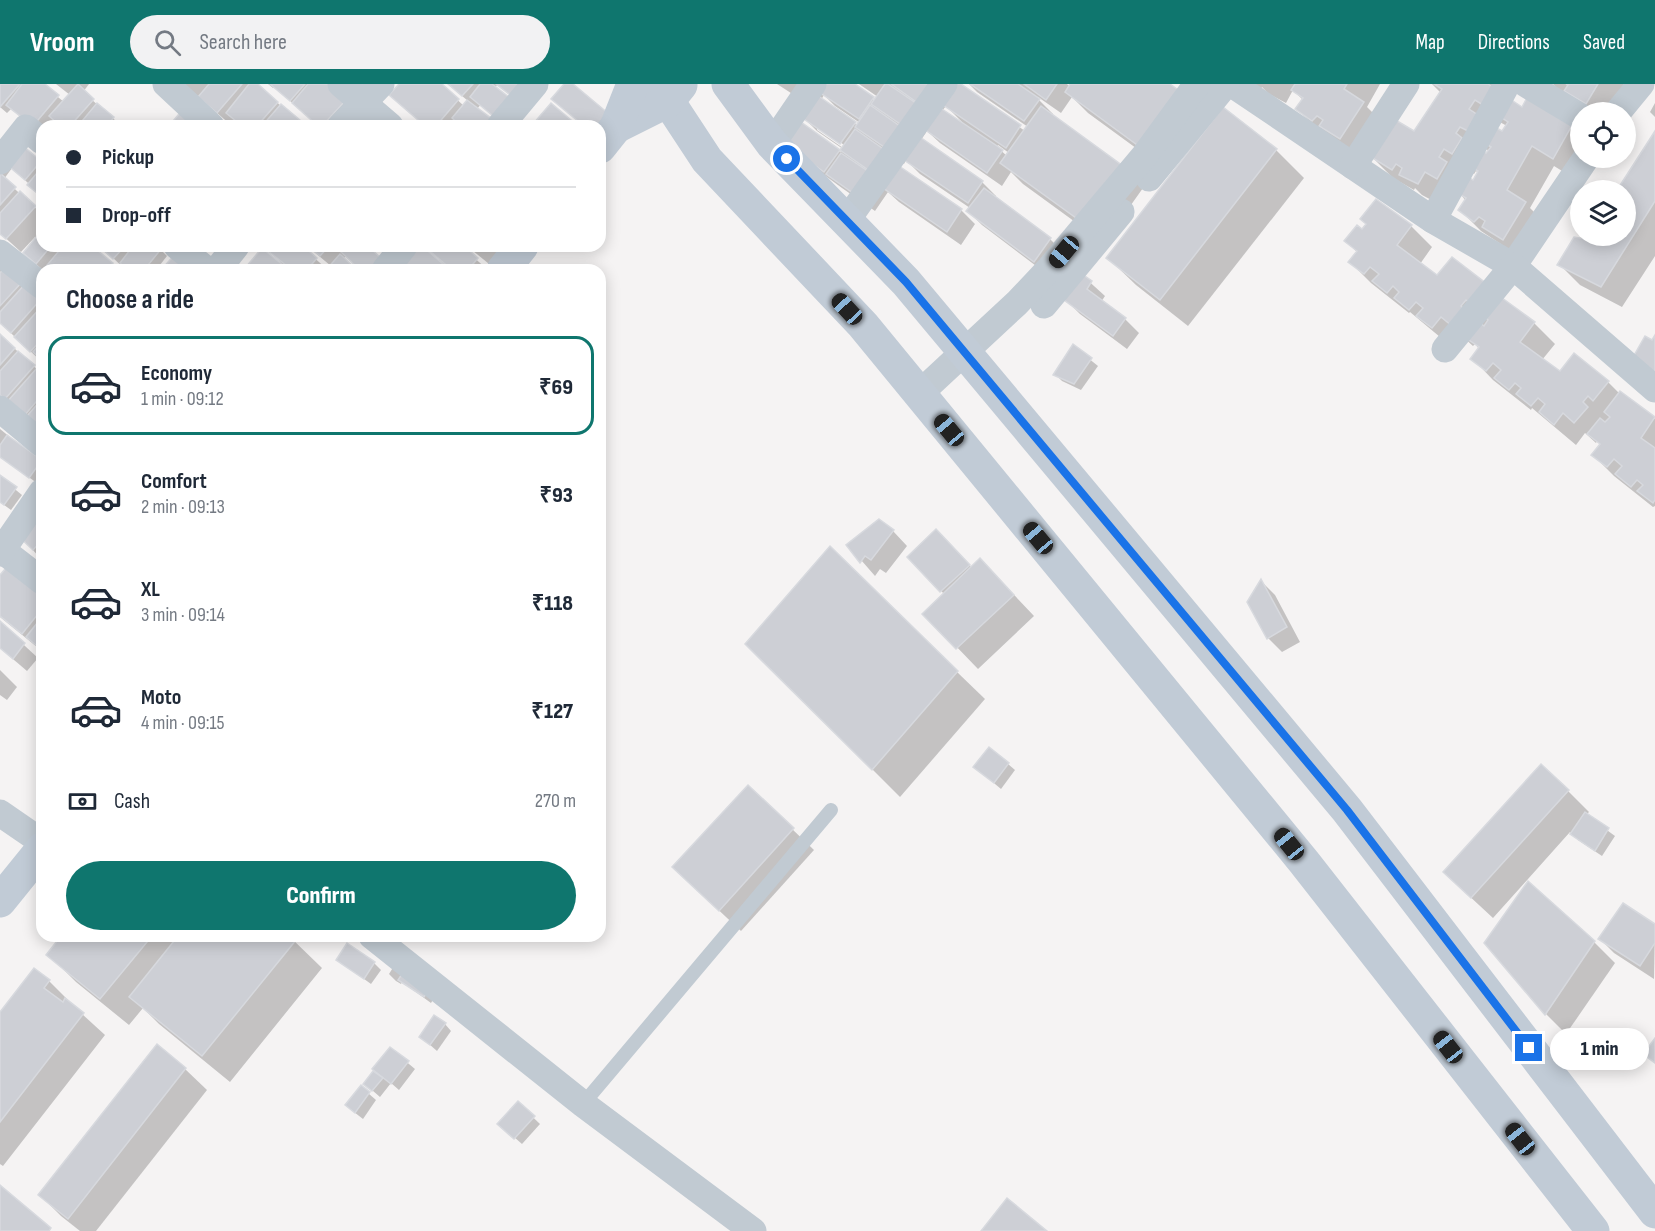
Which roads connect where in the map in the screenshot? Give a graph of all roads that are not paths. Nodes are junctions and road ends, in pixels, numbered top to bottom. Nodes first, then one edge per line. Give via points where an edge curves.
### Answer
1 (166, 84) edge
2 (341, 84) edge
3 (535, 84) edge
4 (633, 84) edge
5 (728, 84) edge
6 (813, 84) edge
7 (944, 84) edge
8 (1197, 84) edge
9 (1226, 84) edge
10 (1232, 84) edge
11 (1406, 84) edge
12 (1507, 84) edge
13 (1526, 84) edge
14 (1641, 84) edge
15 (669, 90) edge
16 (372, 93) edge
17 (1626, 102) edge
18 (1570, 110) edge
19 (205, 120) edge
20 (347, 120) edge
21 (387, 120) edge
22 (505, 120) edge
23 (36, 136) edge
24 (608, 137) edge
25 (1, 143) edge
26 (772, 144) junction
27 (1353, 166) junction
28 (1579, 168) edge
29 (847, 220) junction
30 (1432, 220) junction
31 (184, 252) edge
32 (231, 252) edge
33 (399, 252) edge
34 (517, 252) edge
35 (0, 253) edge
36 (200, 264) edge
37 (222, 264) edge
38 (390, 264) edge
39 (508, 264) edge
40 (1513, 266) junction
41 (36, 280) edge
42 (1044, 306) dead end
43 (1445, 349) dead end
44 (964, 352) junction
45 (1655, 389) edge
46 (920, 394) junction
47 (0, 409) edge
48 (36, 439) edge
49 (36, 501) edge
50 (1, 551) edge
51 (36, 577) edge
52 (831, 810) dead end
53 (0, 813) edge
54 (36, 838) edge
55 (36, 856) edge
56 (0, 901) edge
57 (380, 942) edge
58 (583, 1104) junction
59 (1655, 1212) edge
60 (753, 1231) edge
61 (1593, 1231) edge

1 - 19 street
2 - 16 street
3 - 22 street
4 - 24 street
5 - 26 street
6 - 26 street
7 - 29 street
8 - 44 street via 1145,155 1050,268
9 - 42 street
10 - 27 street
11 - 27 street
12 - 30 street
13 - 18 street
14 - 17 street
15 - 24 street
15 - 46 street via 707,160 863,325
16 - 20 street
16 - 21 street
23 - 25 street via 26,129
26 - 29 street
27 - 30 street
28 - 40 street
29 - 44 street via 906,282
30 - 40 street
31 - 36 street
32 - 37 street
33 - 38 street
34 - 39 street
35 - 41 street
40 - 43 street
40 - 45 street
44 - 46 street
44 - 59 street via 1347,810
46 - 61 street via 1304,862
47 - 48 street
49 - 50 street
50 - 51 street
52 - 58 lane
53 - 54 street
55 - 56 street
57 - 58 street
58 - 60 street

